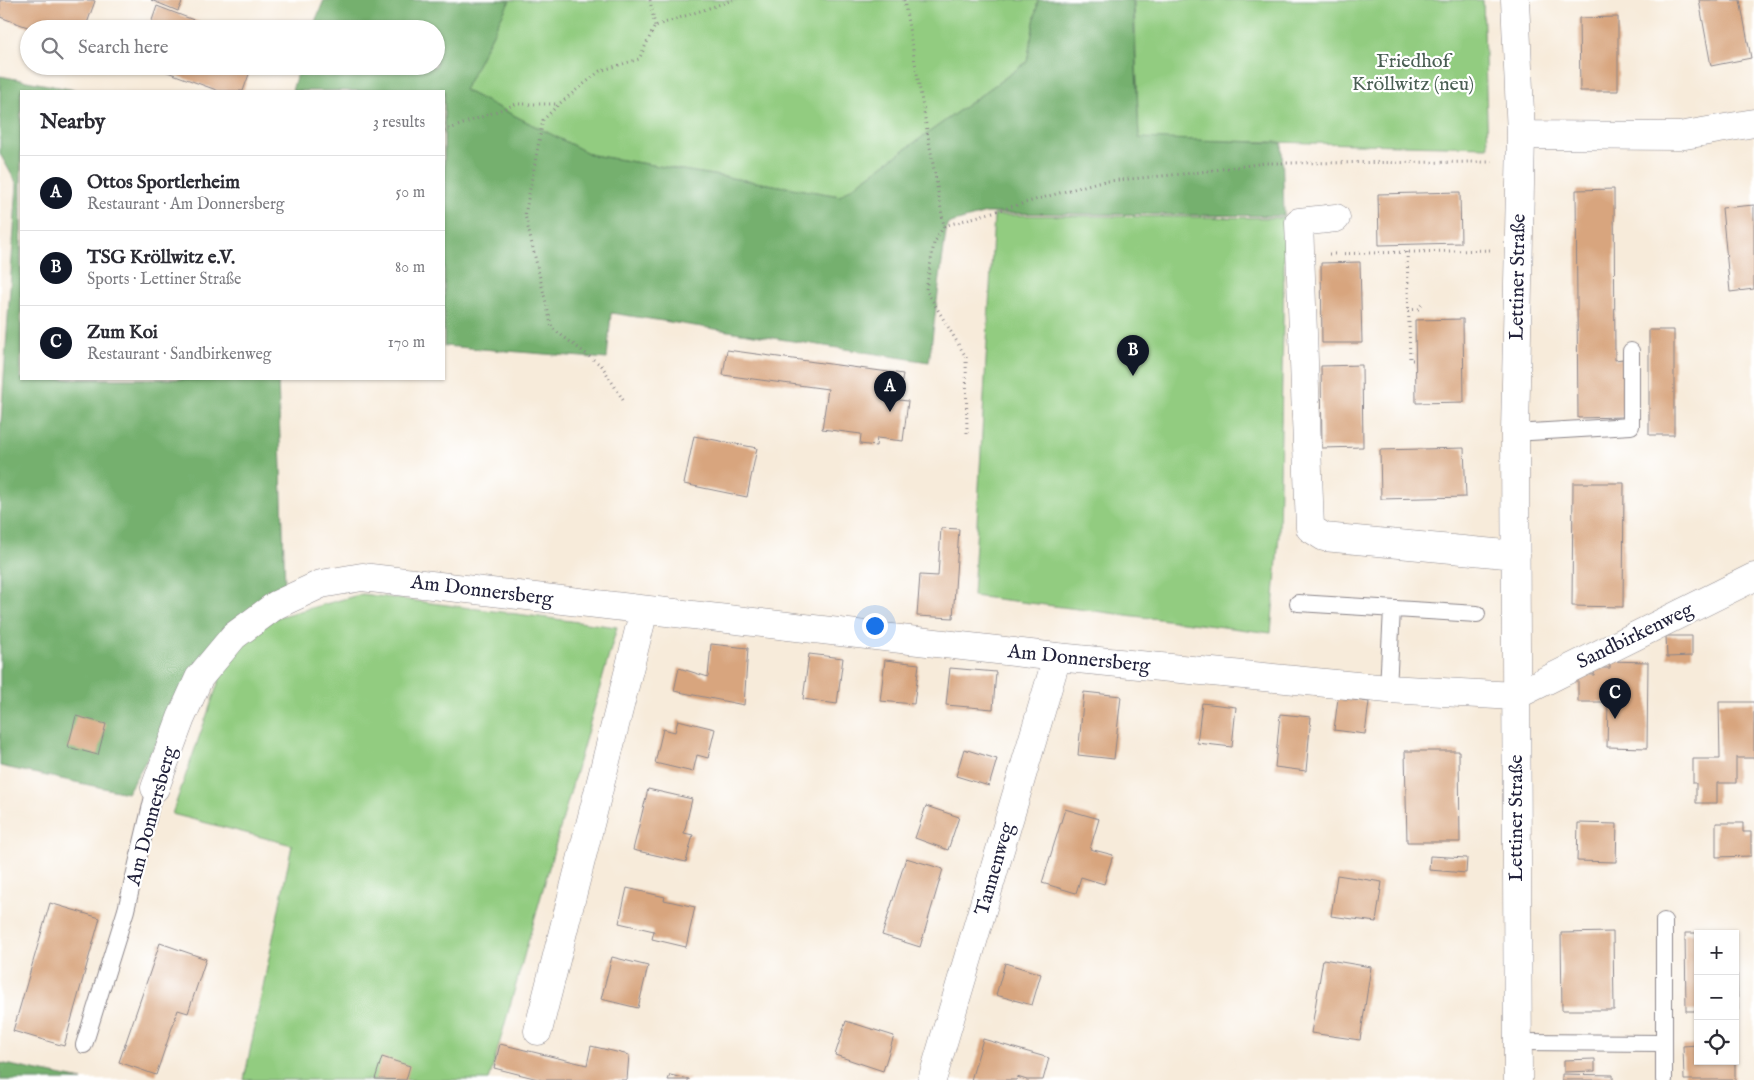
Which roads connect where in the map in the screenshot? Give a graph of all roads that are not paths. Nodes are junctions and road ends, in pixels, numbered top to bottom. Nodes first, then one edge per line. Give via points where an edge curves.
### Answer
1 (1515, 0) edge
2 (1754, 123) edge
3 (1521, 135) junction
4 (1336, 218) dead end
5 (1631, 351) dead end
6 (1515, 433) junction
7 (1516, 555) junction
8 (1754, 577) edge
9 (1298, 604) dead end
10 (1392, 609) junction
11 (644, 610) junction
12 (1477, 614) dead end
13 (1057, 657) junction
14 (1388, 689) junction
15 (1515, 696) junction
16 (155, 788) joint
17 (1664, 921) dead end
18 (538, 1031) dead end
19 (1518, 1042) junction
20 (1664, 1042) junction
21 (84, 1045) dead end
22 (932, 1080) edge
23 (1518, 1080) edge
24 (1664, 1080) edge

1 - 3 street, Lettiner Straße
2 - 3 street via 1679,136
3 - 6 street, Lettiner Straße
4 - 7 street via 1299,222 1310,528 1324,536
5 - 6 lane via 1631,426
6 - 7 street, Lettiner Straße
7 - 15 street, Lettiner Straße
8 - 15 street, Sandbirkenweg
9 - 10 lane
10 - 12 lane
10 - 14 lane
11 - 13 street, Am Donnersberg
11 - 16 street, Am Donnersberg via 362,577 321,584 276,605 234,636 200,678
11 - 18 street
13 - 14 street, Am Donnersberg
13 - 22 street, Tannenweg
14 - 15 street, Am Donnersberg
15 - 19 street, Lettiner Straße
16 - 21 lane, Am Donnersberg via 126,910
17 - 20 lane
19 - 20 lane
19 - 23 street, Lettiner Straße
20 - 24 lane

